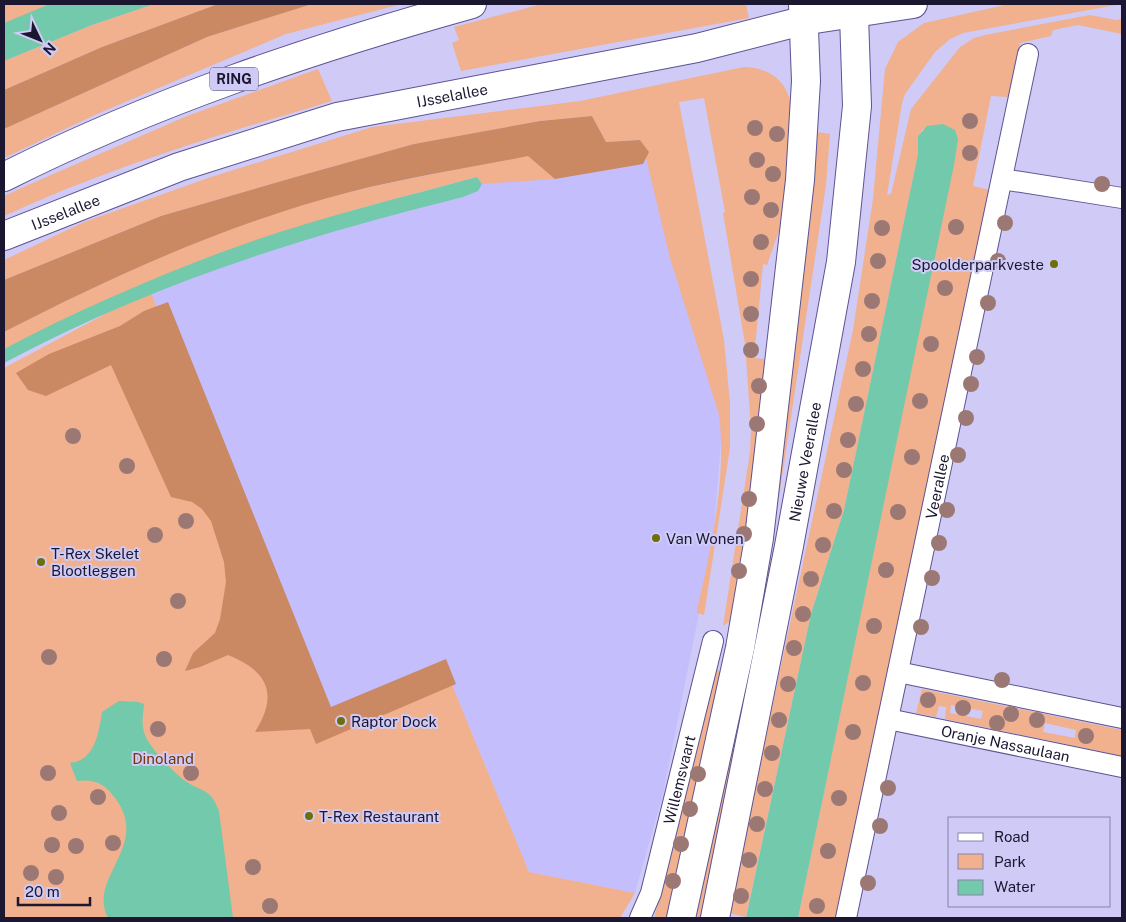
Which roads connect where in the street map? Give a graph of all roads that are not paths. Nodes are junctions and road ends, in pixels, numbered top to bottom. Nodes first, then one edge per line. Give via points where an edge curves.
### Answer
1 (472, 4) edge
2 (914, 4) edge
3 (850, 9) edge
4 (802, 12) edge
5 (1028, 54) dead end
6 (4, 177) edge
7 (1002, 179) junction
8 (1122, 198) edge
9 (4, 236) edge
10 (714, 641) dead end
11 (898, 672) junction
12 (1122, 718) edge
13 (888, 719) junction
14 (1122, 766) edge
15 (640, 918) edge
16 (681, 918) edge
17 (715, 918) edge
18 (846, 918) edge

1 - 6 main road, RING via 368,33 191,95
2 - 3 main road, IJsselallee
3 - 4 main road, IJsselallee
3 - 17 main road, Nieuwe Veerallee via 857,106 841,262 790,546
4 - 9 main road, IJsselallee via 697,48 337,117 179,167
4 - 16 main road via 806,81 800,180 759,538 738,657
5 - 7 street, Veerallee
7 - 8 street
7 - 11 street, Veerallee
10 - 15 street, Willemsvaart via 651,894
11 - 12 street
11 - 13 street, Veerallee
13 - 14 street, Oranje Nassaulaan
13 - 18 street, Veerallee

